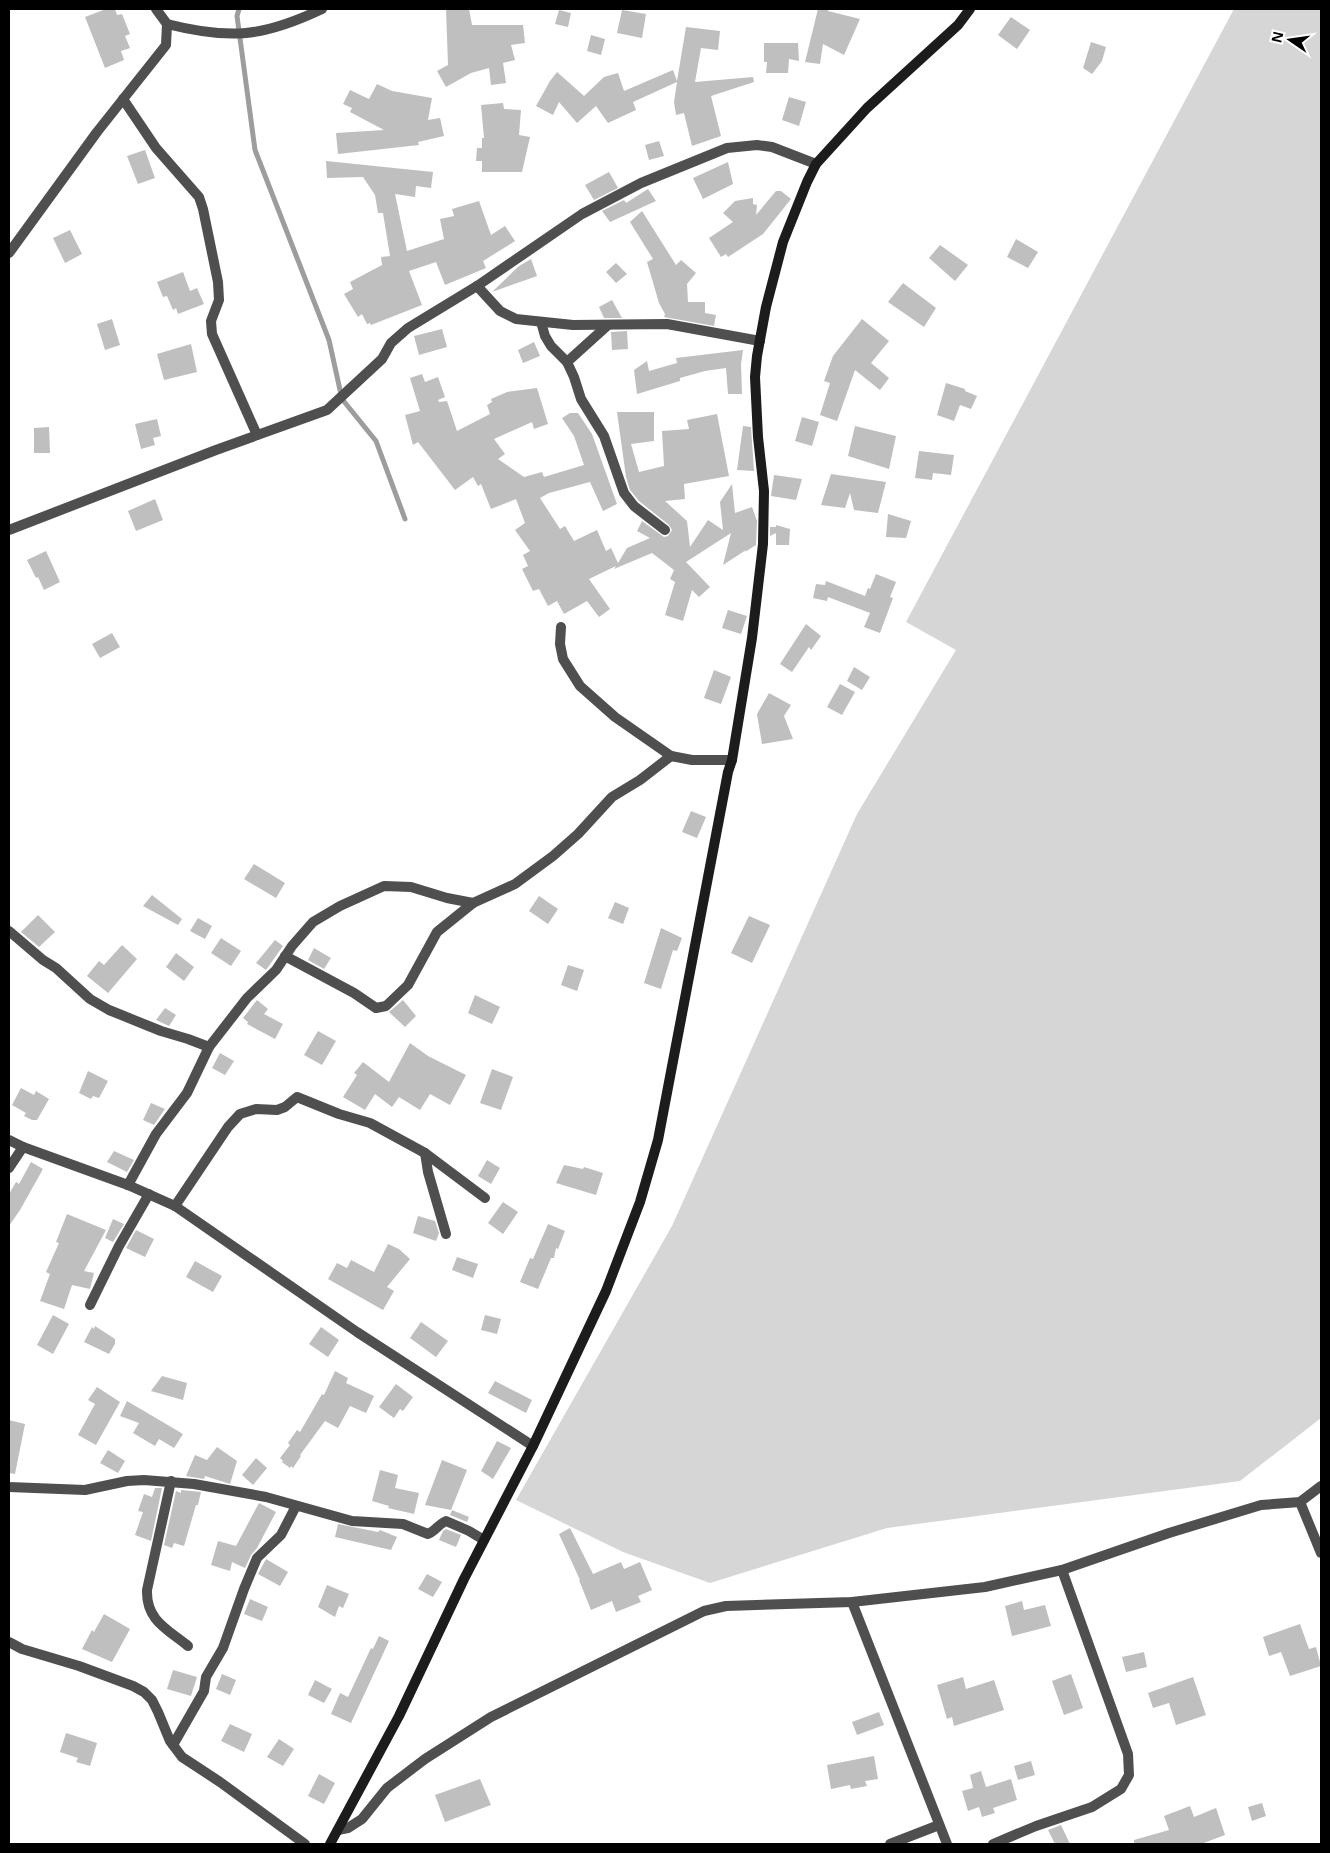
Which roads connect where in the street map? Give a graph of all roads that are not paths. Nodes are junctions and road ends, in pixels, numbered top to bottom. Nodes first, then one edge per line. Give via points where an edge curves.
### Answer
1 (156, 9) edge
2 (322, 9) edge
3 (970, 9) edge
4 (167, 24) junction
5 (123, 100) junction
6 (816, 164) junction
7 (9, 253) edge
8 (477, 286) junction
9 (541, 322) junction
10 (608, 325) junction
11 (760, 341) junction
12 (566, 362) junction
13 (257, 435) junction
14 (9, 530) edge
15 (665, 530) dead end
16 (561, 626) dead end
17 (671, 756) junction
18 (732, 760) junction
19 (473, 903) junction
20 (9, 931) edge
21 (285, 956) junction
22 (209, 1048) junction
23 (9, 1140) edge
24 (23, 1147) junction
25 (425, 1154) junction
26 (9, 1168) edge
27 (128, 1184) junction
28 (149, 1194) junction
29 (485, 1198) dead end
30 (175, 1206) junction
31 (446, 1234) dead end
32 (90, 1305) dead end
33 (534, 1446) junction
34 (171, 1481) junction
35 (1321, 1486) edge
36 (9, 1487) edge
37 (1300, 1502) junction
38 (296, 1506) junction
39 (484, 1540) junction
40 (1321, 1553) edge
41 (1062, 1570) junction
42 (852, 1602) junction
43 (9, 1642) edge
44 (188, 1646) dead end
45 (173, 1745) junction
46 (939, 1825) junction
47 (338, 1830) junction
48 (305, 1844) edge
49 (330, 1844) edge
50 (890, 1844) edge
51 (947, 1844) edge
52 (993, 1844) edge

1 - 4 street
2 - 4 street via 272,29 249,34 226,34
3 - 6 street via 958,25 867,108
4 - 5 street via 166,45
5 - 7 street
5 - 13 street via 156,148 199,197 218,282 219,300 211,321 212,334
6 - 8 street via 772,147 727,148 641,183 582,214
6 - 11 street via 783,242
8 - 9 street via 500,310 516,319
8 - 13 street via 408,328 391,343 382,359 327,410
9 - 10 street
9 - 12 street via 551,346
10 - 11 street via 667,324
10 - 12 street
11 - 18 street via 755,378 764,491 763,544
12 - 15 street via 581,400 604,436 624,493 634,506
13 - 14 street
16 - 17 street via 563,658 580,686 615,717
17 - 18 street via 692,760
17 - 19 street via 612,796 553,856 515,884
18 - 33 street via 658,1140 640,1202 606,1291
19 - 21 street via 411,888 384,886 313,922
19 - 21 street via 437,932 408,985 380,1008
20 - 22 street via 90,999 161,1032
21 - 22 street via 272,975 247,998
22 - 27 street via 187,1093 156,1134
23 - 24 street
24 - 26 street
24 - 27 street
25 - 29 street
25 - 30 street via 370,1123 297,1097 277,1110 256,1109 240,1114
25 - 31 street
27 - 28 street
28 - 30 street
28 - 32 street
30 - 33 street via 357,1332
33 - 39 street
34 - 36 street via 127,1481 85,1490
34 - 38 street via 266,1497
34 - 44 street via 146,1601 153,1617
35 - 37 street
37 - 40 street
37 - 41 street via 1261,1505
38 - 39 street via 352,1520 403,1524 428,1534 446,1521
38 - 45 street via 281,1535 258,1558 223,1648 206,1677 204,1691
39 - 47 street via 399,1716
41 - 42 street via 986,1587
41 - 52 street via 1128,1754 1129,1775 1121,1790 1092,1807
42 - 46 street
42 - 47 street via 726,1606 704,1611 490,1717 425,1758 394,1782 362,1819
43 - 45 street via 144,1692 152,1700
45 - 48 street via 182,1757
46 - 50 street
46 - 51 street
47 - 49 street

